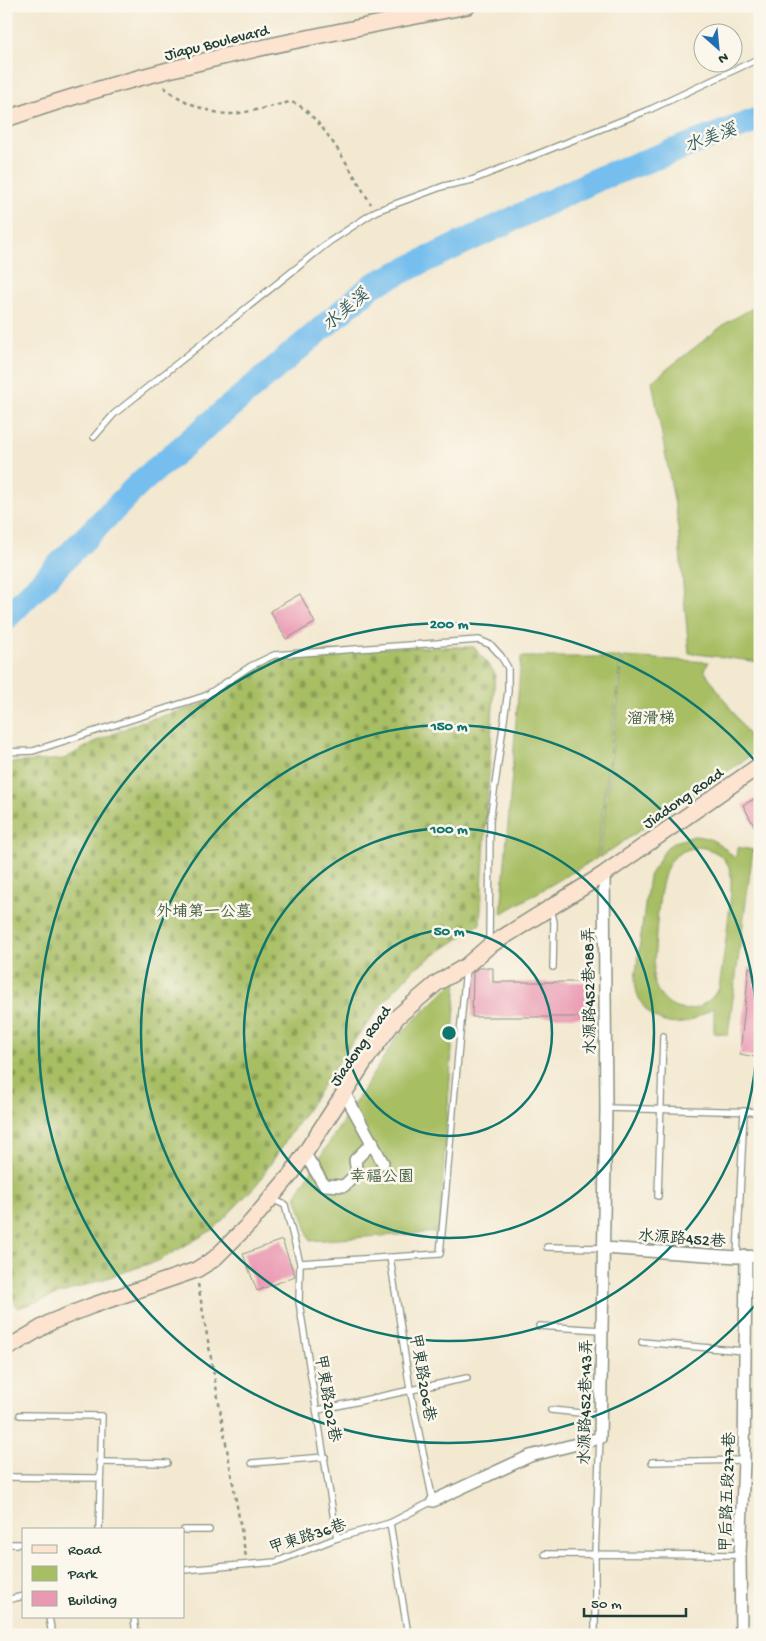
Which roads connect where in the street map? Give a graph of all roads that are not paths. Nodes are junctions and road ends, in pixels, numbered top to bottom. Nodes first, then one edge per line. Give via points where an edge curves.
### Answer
1 (468, 6) edge
2 (760, 58) edge
3 (6, 119) edge
4 (94, 437) dead end
5 (6, 752) edge
6 (760, 765) edge
7 (604, 874) junction
8 (551, 907) junction
9 (489, 946) junction
10 (466, 966) junction
11 (553, 967) dead end
12 (663, 1036) dead end
13 (345, 1094) junction
14 (606, 1108) junction
15 (662, 1108) junction
16 (744, 1111) junction
17 (760, 1112) edge
18 (373, 1142) junction
19 (305, 1154) junction
20 (384, 1163) dead end
21 (658, 1196) dead end
22 (270, 1198) junction
23 (547, 1247) dead end
24 (603, 1248) junction
25 (760, 1256) edge
26 (390, 1257) junction
27 (742, 1257) junction
28 (300, 1263) junction
29 (539, 1326) dead end
30 (601, 1330) junction
31 (642, 1342) dead end
32 (6, 1349) edge
33 (744, 1351) junction
34 (467, 1378) dead end
35 (410, 1388) junction
36 (318, 1410) junction
37 (551, 1410) dead end
38 (20, 1415) dead end
39 (600, 1415) junction
40 (600, 1438) junction
41 (326, 1457) junction
42 (744, 1460) junction
43 (99, 1462) junction
44 (652, 1462) dead end
45 (167, 1463) dead end
46 (252, 1463) dead end
47 (6, 1477) edge
48 (99, 1478) junction
49 (433, 1501) junction
50 (390, 1523) junction
51 (99, 1528) edge
52 (185, 1530) edge
53 (209, 1530) dead end
54 (337, 1538) junction
55 (6, 1544) edge
56 (22, 1544) edge
57 (545, 1554) dead end
58 (595, 1556) junction
59 (740, 1556) junction
60 (185, 1570) edge
61 (22, 1596) edge
62 (6, 1600) edge
63 (49, 1618) edge
64 (134, 1618) edge
65 (52, 1635) edge
66 (136, 1635) edge
67 (408, 1635) edge
68 (595, 1635) edge
69 (741, 1635) edge

1 - 3 street, Jiapu Boulevard via 299,38 150,75
2 - 4 lane via 651,109 472,180 444,186 376,211 329,242 114,414
5 - 9 lane via 33,751 205,696 274,655 478,640 491,644 508,668 508,691 490,820
6 - 7 street, Jiadong Road
7 - 8 street, Jiadong Road
7 - 14 street, 水源路452巷188弄
8 - 9 street, Jiadong Road
8 - 11 lane
9 - 10 street, Jiadong Road
10 - 13 street, Jiadong Road via 437,983 397,1017
10 - 26 lane via 440,1254
12 - 15 lane
13 - 18 street
13 - 19 street, Jiadong Road
14 - 15 lane
14 - 24 street, 水源路452巷188弄
15 - 16 lane
15 - 21 lane
16 - 17 lane
16 - 27 lane
18 - 19 street via 355,1160 357,1173 344,1186 324,1185
18 - 20 street
19 - 22 street, Jiadong Road
22 - 28 lane, 甲東路202巷 via 285,1205
22 - 32 street, Jiadong Road via 220,1254 196,1270 59,1319
23 - 24 lane
24 - 27 street, 水源路452巷
24 - 30 street, 水源路452巷143弄
25 - 27 street, 水源路452巷
26 - 28 lane
26 - 35 lane, 甲東路206巷
27 - 33 street, 甲后路五段277巷
28 - 36 lane, 甲東路202巷 via 298,1302
29 - 30 lane
30 - 39 street, 水源路452巷143弄
31 - 33 lane
33 - 42 street, 甲后路五段277巷
34 - 35 lane
35 - 36 lane
35 - 49 lane, 甲東路206巷
36 - 41 lane, 甲東路202巷
37 - 39 lane
38 - 43 lane via 102,1416
39 - 40 street, 水源路452巷143弄
40 - 49 street via 530,1456
40 - 58 lane, 水源路452巷143弄
41 - 46 lane
41 - 54 lane, 甲東路202巷
42 - 44 lane
42 - 59 street, 甲后路五段277巷
43 - 45 lane
43 - 48 lane
47 - 48 lane
48 - 51 lane
49 - 50 lane, 甲東路36巷
50 - 54 lane, 甲東路36巷
50 - 67 lane
52 - 53 lane
54 - 60 lane, 甲東路36巷 via 276,1562
55 - 56 lane
57 - 58 lane
58 - 59 lane
58 - 68 lane, 水源路452巷143弄
59 - 69 street, 甲后路五段277巷
61 - 62 lane
63 - 65 lane
64 - 66 lane

